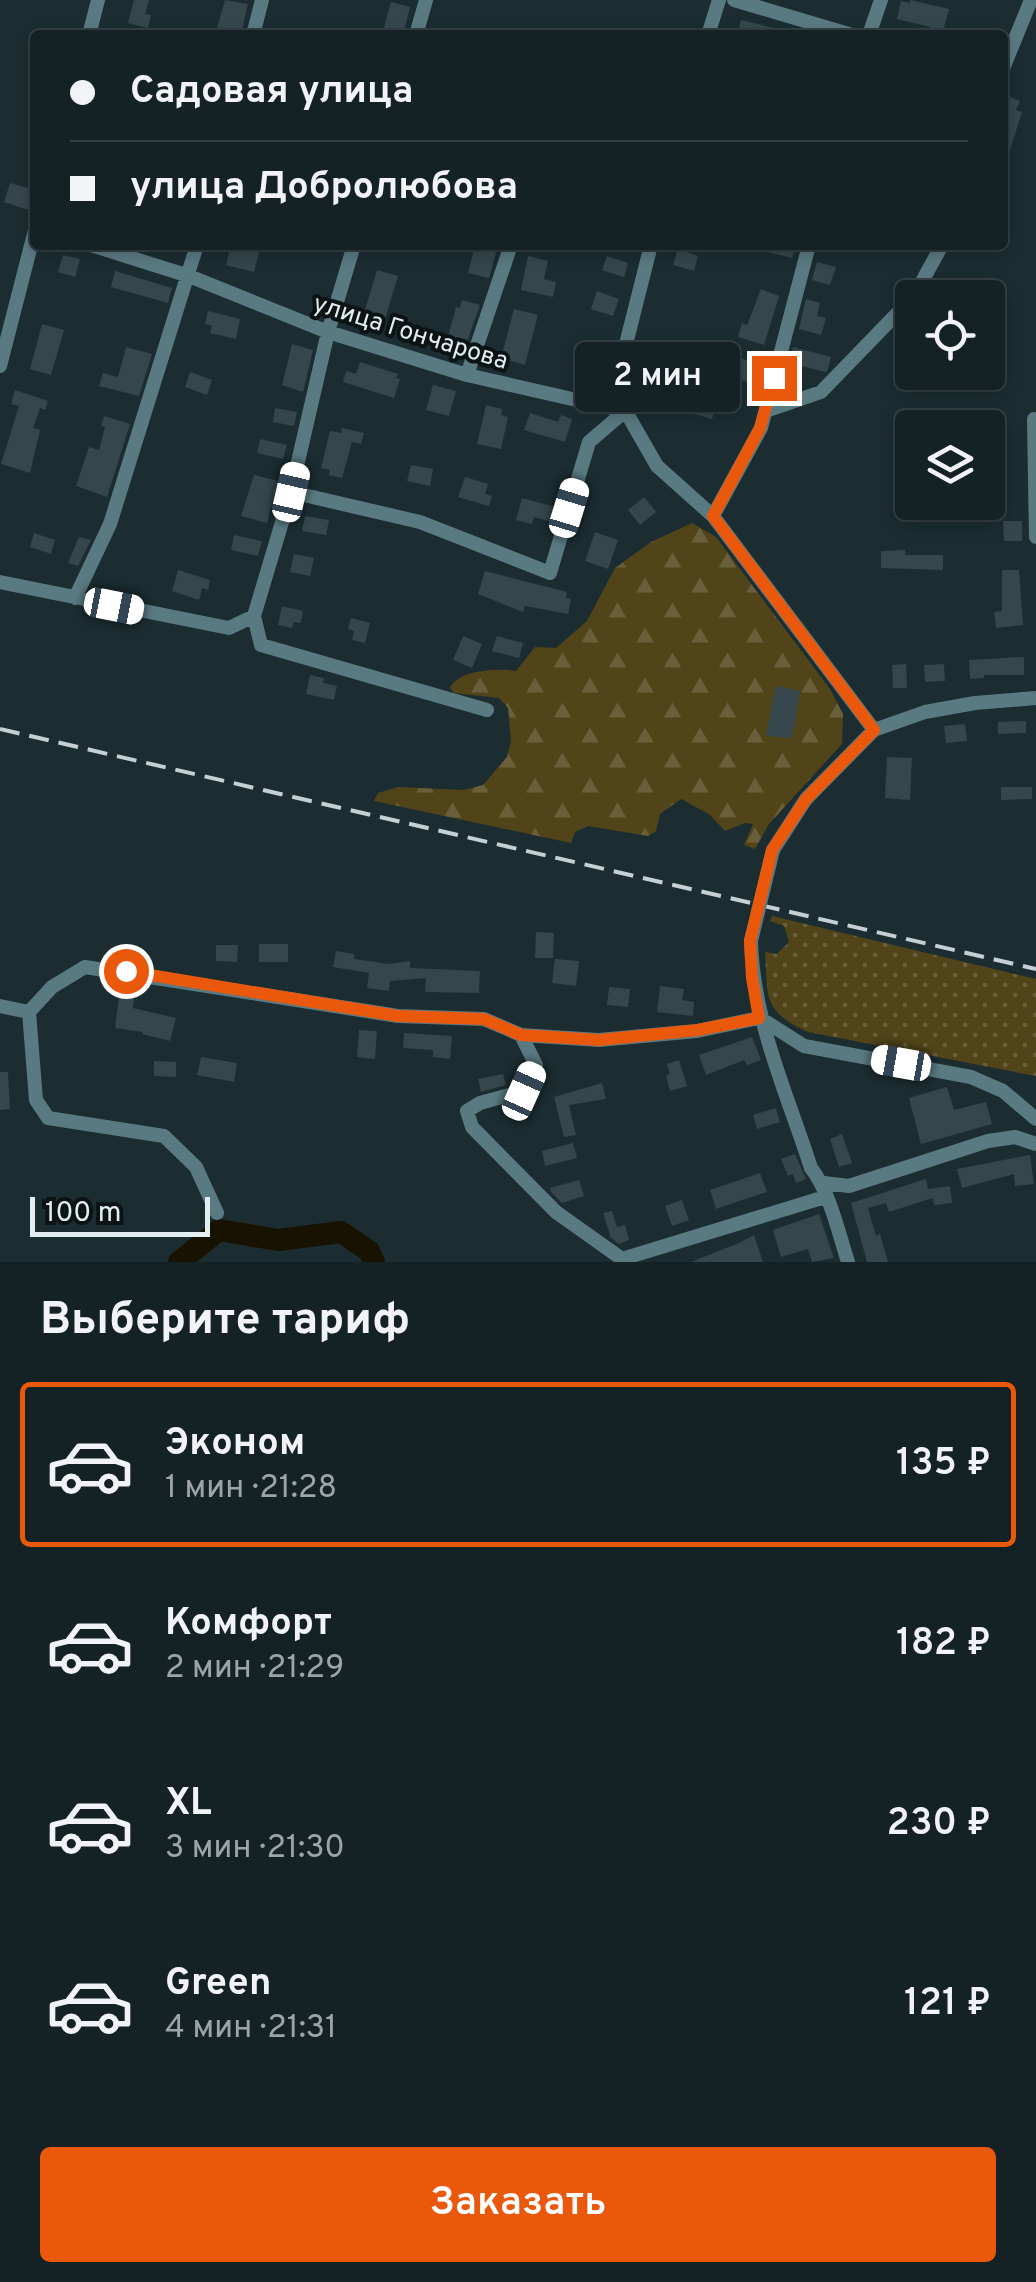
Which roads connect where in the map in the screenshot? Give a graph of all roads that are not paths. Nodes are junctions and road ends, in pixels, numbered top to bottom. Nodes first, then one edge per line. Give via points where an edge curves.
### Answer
1 (98, 0) edge
2 (262, 0) edge
3 (426, 0) edge
4 (719, 0) edge
5 (734, 0) edge
6 (880, 0) edge
7 (1031, 0) edge
8 (89, 30) edge
9 (254, 30) edge
10 (417, 30) edge
11 (710, 30) edge
12 (835, 30) edge
13 (871, 30) edge
14 (1008, 58) edge
15 (30, 249) edge
16 (107, 250) edge
17 (196, 250) edge
18 (353, 250) edge
19 (508, 250) edge
20 (651, 250) edge
21 (808, 250) edge
22 (939, 250) edge
23 (189, 276) junction
24 (923, 280) edge
25 (895, 316) edge
26 (328, 332) junction
27 (0, 366) edge
28 (467, 376) junction
29 (766, 411) junction
30 (625, 412) junction
31 (1034, 419) edge
32 (291, 492) junction
33 (713, 516) junction
34 (1036, 537) edge
35 (0, 582) edge
36 (76, 598) junction
37 (254, 616) junction
38 (1036, 698) edge
39 (487, 710) dead end
40 (874, 730) junction
41 (0, 1006) edge
42 (29, 1012) junction
43 (759, 1018) junction
44 (521, 1035) junction
45 (1036, 1118) edge
46 (1036, 1144) edge
47 (825, 1190) junction
48 (218, 1213) dead end
49 (848, 1262) edge

1 - 8 street
2 - 9 street
3 - 10 street
4 - 11 street
5 - 12 street
6 - 13 street
7 - 14 street
15 - 27 street
16 - 23 street, улица Гончарова
17 - 23 street
18 - 26 street
19 - 28 street
20 - 30 street via 618,383
21 - 29 street
22 - 24 street
23 - 26 street, улица Гончарова
23 - 36 street via 110,524
25 - 29 street via 821,392
26 - 28 street, улица Гончарова
26 - 32 street
28 - 30 street, улица Гончарова
29 - 33 street
30 - 32 street via 589,442 550,573 420,522
30 - 33 street via 657,466
31 - 34 street
32 - 37 street
33 - 40 street
35 - 36 street
36 - 37 street via 228,628
37 - 39 street via 261,645
38 - 40 street via 924,712
40 - 43 street, bridge via 806,799 772,850 750,941
41 - 42 street
42 - 44 street via 52,987 85,967 398,1016 484,1019
42 - 48 street via 36,1100 48,1118 164,1136 196,1167
43 - 44 street via 599,1040
43 - 45 street via 804,1046 971,1076
43 - 47 street
44 - 47 street via 536,1065 524,1091 467,1110 472,1127 556,1212 622,1259
46 - 47 street via 1015,1136 988,1140
47 - 49 street

